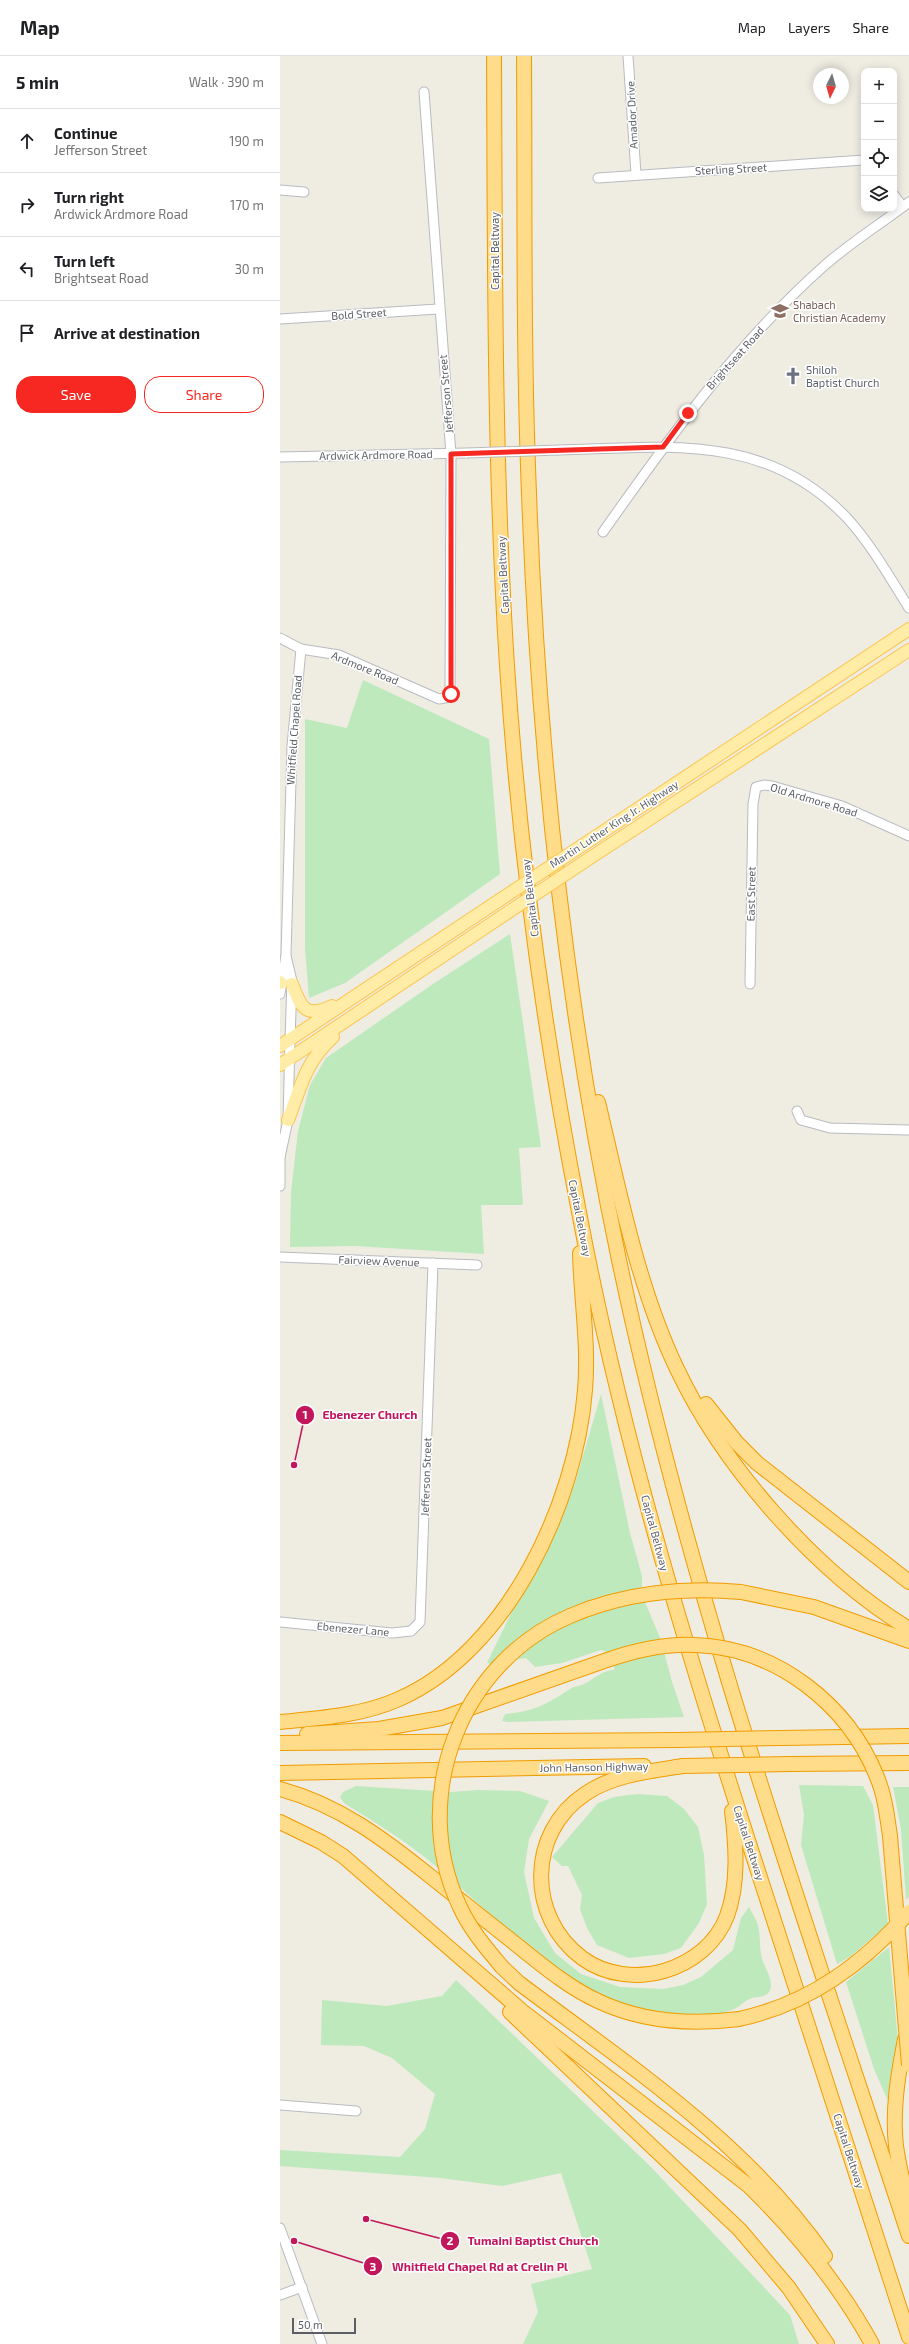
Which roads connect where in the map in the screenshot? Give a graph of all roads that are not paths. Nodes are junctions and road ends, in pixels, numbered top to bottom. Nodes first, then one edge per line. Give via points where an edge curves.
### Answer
1 (494, 56) edge
2 (524, 56) edge
3 (628, 56) edge
4 (424, 92) dead end
5 (861, 160) edge
6 (636, 174) junction
7 (598, 178) dead end
8 (280, 190) edge
9 (304, 192) dead end
10 (897, 197) edge
11 (906, 205) edge
12 (438, 309) junction
13 (280, 319) edge
14 (663, 447) junction
15 (451, 454) junction
16 (280, 457) edge
17 (602, 532) dead end
18 (909, 608) edge
19 (909, 629) edge
20 (280, 638) edge
21 (301, 649) junction
22 (909, 650) edge
23 (450, 697) joint
24 (753, 804) joint
25 (280, 819) edge
26 (289, 823) junction
27 (909, 836) edge
28 (571, 982) junction
29 (284, 983) edge
30 (750, 984) dead end
31 (280, 994) edge
32 (355, 996) junction
33 (362, 1011) junction
34 (285, 1043) edge
35 (285, 1062) edge
36 (797, 1111) dead end
37 (288, 1120) junction
38 (909, 1130) edge
39 (280, 1155) edge
40 (280, 1186) edge
41 (580, 1218) junction
42 (280, 1257) edge
43 (433, 1263) junction
44 (477, 1265) dead end
45 (654, 1312) junction
46 (909, 1582) edge
47 (421, 1619) joint
48 (280, 1622) edge
49 (909, 1629) edge
50 (909, 1641) edge
51 (280, 1722) edge
52 (280, 1736) edge
53 (909, 1736) edge
54 (280, 1743) edge
55 (909, 1763) edge
56 (683, 1766) junction
57 (725, 1771) junction
58 (280, 1773) edge
59 (280, 1789) edge
60 (280, 1822) edge
61 (396, 1902) junction
62 (909, 1912) edge
63 (909, 2023) edge
64 (909, 2065) edge
65 (280, 2105) edge
66 (356, 2110) dead end
67 (909, 2209) edge
68 (280, 2228) edge
69 (909, 2236) edge
70 (302, 2287) junction
71 (280, 2295) edge
72 (909, 2337) edge
73 (322, 2344) edge
74 (827, 2344) edge
75 (872, 2344) edge
76 (881, 2344) edge

1 - 41 highway, Capital Beltway via 499,495 512,737 531,914
2 - 28 highway via 525,325 532,553 551,812
3 - 6 street, Amador Drive
4 - 12 street, Jefferson Street
5 - 6 street, Sterling Street
6 - 7 street, Sterling Street
8 - 9 street
10 - 11 street
11 - 14 street, Brightseat Road via 836,255 785,303 732,359
12 - 13 street, Bold Street
12 - 15 street, Jefferson Street
14 - 15 street, Ardwick Ardmore Road, bridge
14 - 17 street, Brightseat Road
14 - 18 street, Ardwick Ardmore Road via 733,453 763,462 805,484 848,520
15 - 16 street, Ardwick Ardmore Road
15 - 23 street, Jefferson Street
19 - 32 main road, Martin Luther King Jr. Highway, bridge
20 - 21 street, Ardmore Road
21 - 23 street, Ardmore Road via 339,656 432,697 443,700
21 - 26 street, Whitfield Chapel Road via 292,746
22 - 33 main road, Martin Luther King Jr. Highway, bridge via 593,856
24 - 27 street, Old Ardmore Road via 756,787 772,786 842,806
24 - 30 street, East Street
25 - 26 street
26 - 29 street, Whitfield Chapel Road
28 - 45 highway via 629,1227
28 - 69 highway via 618,1256 657,1427 693,1562 748,1744
29 - 31 street, Whitfield Chapel Road
29 - 32 main road via 299,1004 309,1011 323,1010
29 - 34 street, Whitfield Chapel Road
32 - 34 main road, Martin Luther King Jr. Highway
33 - 35 main road, Martin Luther King Jr. Highway
33 - 37 main road via 316,1055 303,1077
34 - 35 street, Whitfield Chapel Road
35 - 37 street, Whitfield Chapel Road
36 - 38 street via 801,1120 826,1128
37 - 39 street, Whitfield Chapel Road
39 - 40 street, Whitfield Chapel Road
41 - 51 highway via 587,1364 582,1417 562,1497 539,1551 526,1573 502,1609 470,1649 423,1686 398,1699 347,1715
41 - 57 highway, Capital Beltway via 611,1360 648,1510
42 - 43 street, Fairview Avenue
43 - 44 street, Fairview Avenue
43 - 47 street, Jefferson Street
45 - 46 highway via 697,1392 737,1443 783,1485
45 - 49 highway via 692,1398 710,1428 761,1497 850,1587
47 - 48 street, Ebenezer Lane via 411,1631 399,1633
50 - 76 highway, bridge via 814,1607 741,1592 694,1590 652,1593 612,1602 569,1616 546,1628 507,1657 473,1698 453,1739 441,1791 441,1836 450,1882 459,1905 481,1942 519,1983 729,2146 818,2244 866,2316
52 - 64 highway, bridge via 379,1729 442,1718 646,1648 697,1645 726,1649 757,1658 786,1672 811,1688 835,1710 854,1732 878,1778 891,1844
53 - 54 highway, bridge
55 - 56 highway, John Hanson Highway, bridge
56 - 57 highway via 625,1777 586,1793 573,1802 551,1832 543,1852 540,1871 544,1906 560,1937 584,1959 598,1967 632,1975 668,1970 687,1962 704,1949 717,1934 727,1917 734,1879 734,1830
56 - 58 highway, John Hanson Highway
57 - 72 highway, Capital Beltway
59 - 62 highway, bridge via 338,1811 376,1834 557,1977 598,2001 622,2010 669,2021 739,2019 788,2005 839,1977 879,1943
60 - 61 highway via 322,1842 343,1856
61 - 74 highway via 730,2220 789,2288
61 - 75 highway via 522,2011 749,2186 811,2251 837,2286
63 - 67 highway via 899,2070 895,2122 896,2144
65 - 66 street
68 - 70 street
70 - 71 street
70 - 73 street

